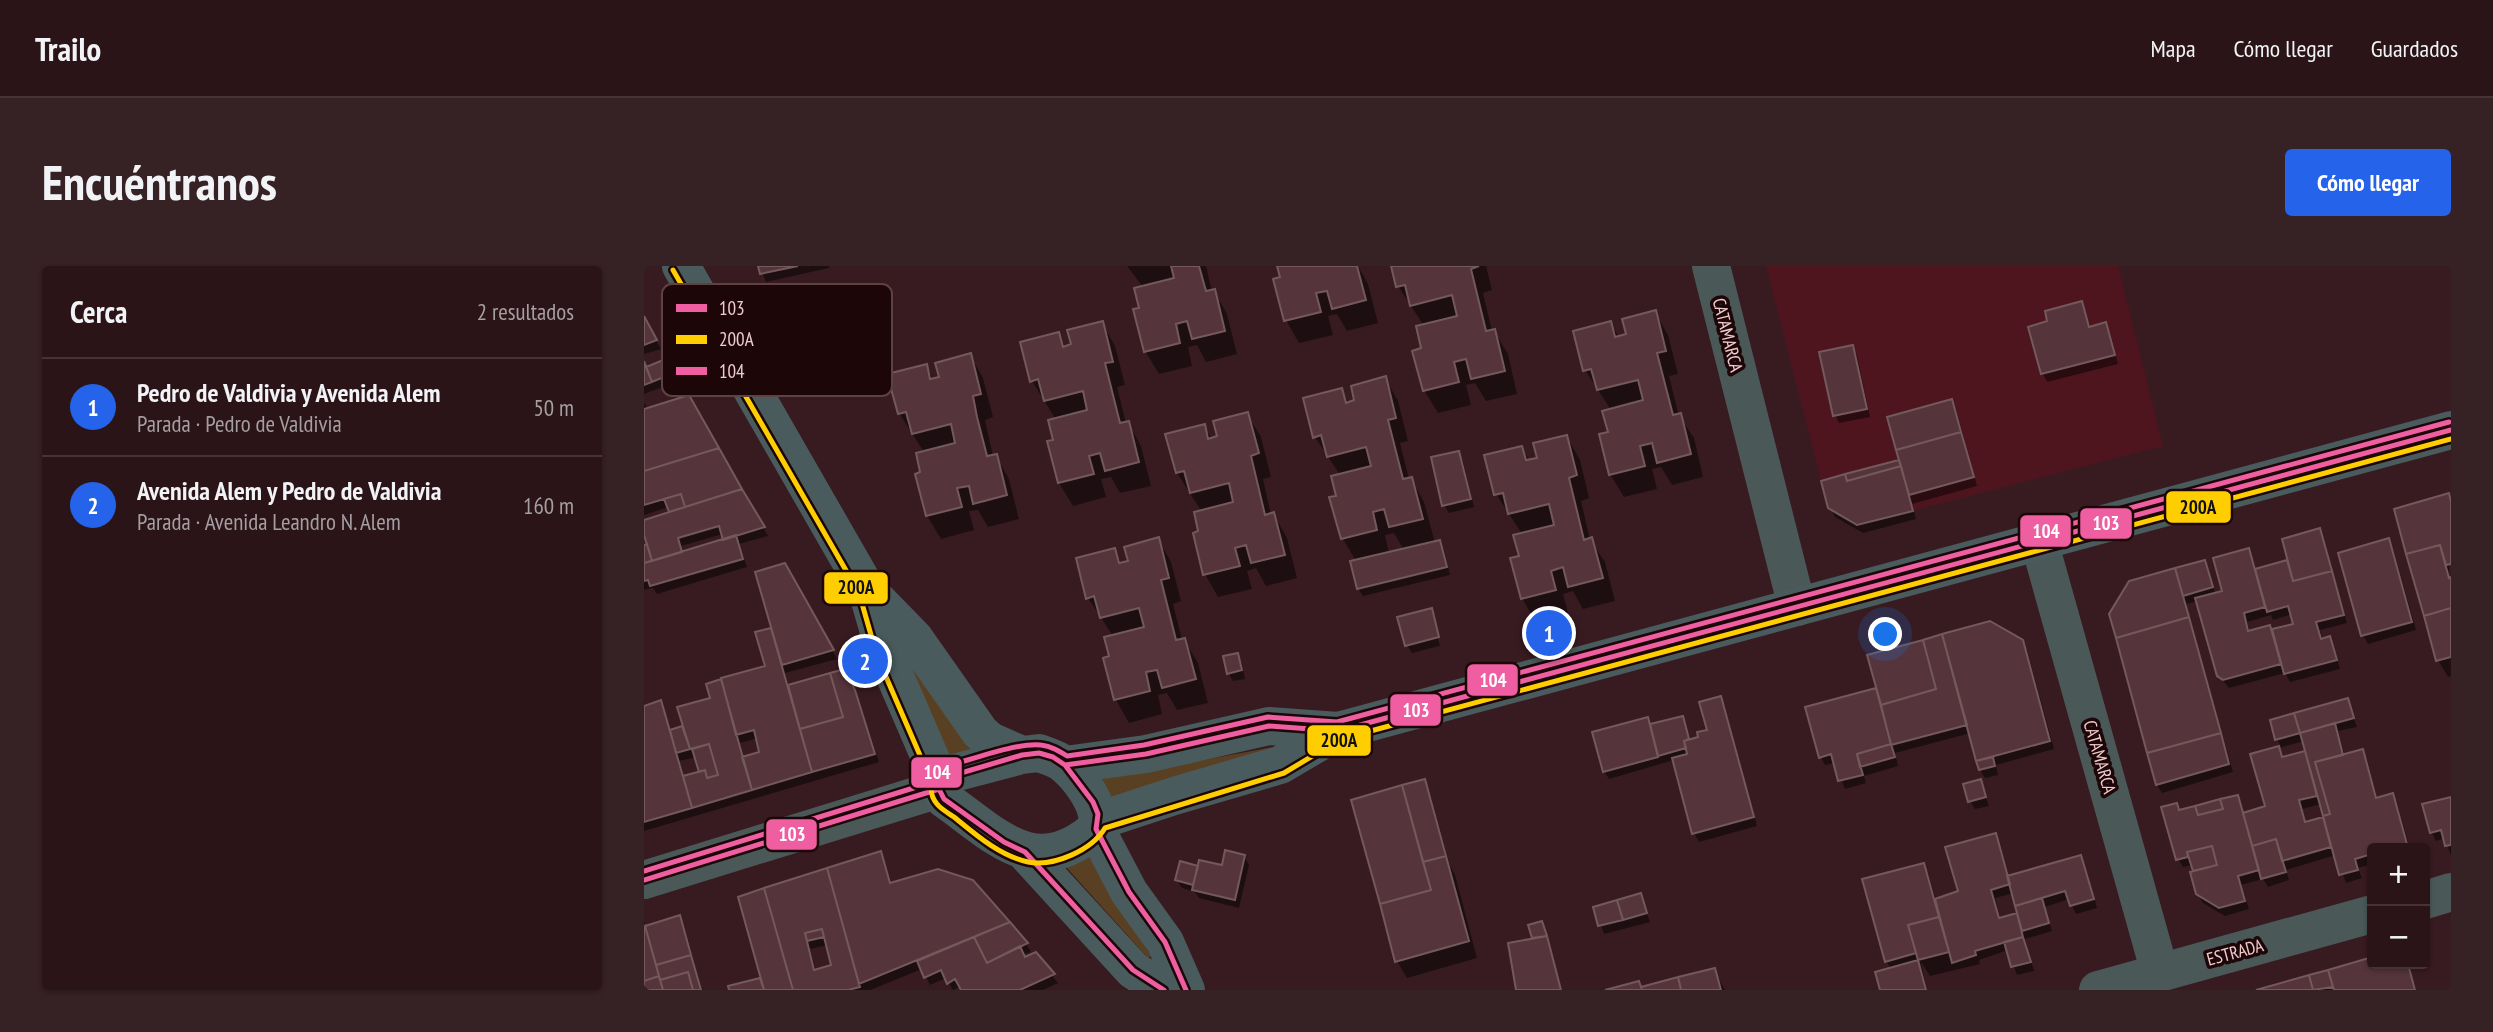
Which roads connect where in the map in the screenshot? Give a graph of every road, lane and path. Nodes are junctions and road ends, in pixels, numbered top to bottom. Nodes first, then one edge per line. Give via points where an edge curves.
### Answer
1 (681, 266) edge
2 (1711, 266) edge
3 (691, 284) edge
4 (756, 396) edge
5 (2451, 430) edge
6 (2039, 541) junction
7 (867, 590) junction
8 (1797, 607) junction
9 (1338, 731) junction
10 (1022, 755) junction
11 (1065, 765) junction
12 (940, 786) junction
13 (1097, 825) junction
14 (1025, 852) junction
15 (644, 880) edge
16 (2451, 892) edge
17 (2430, 898) edge
18 (2367, 915) edge
19 (2160, 973) junction
20 (1164, 990) edge
21 (1186, 990) edge
22 (2098, 990) edge

1 - 3 street
2 - 8 street, CATAMARCA
4 - 7 street
5 - 6 street
6 - 8 street
6 - 19 street, CATAMARCA
7 - 10 street via 914,638 980,732
7 - 12 street via 885,653
8 - 9 street
9 - 11 street via 1269,726 1146,754
9 - 13 street via 1280,765 1174,796
10 - 11 street via 1039,753
10 - 12 street via 950,774
11 - 13 street via 1093,802
12 - 14 street via 944,799
12 - 15 street
13 - 14 street via 1087,836 1053,852
13 - 21 street via 1129,892 1165,942
14 - 20 street via 1133,970
16 - 17 street
18 - 19 street, ESTRADA
19 - 22 street, ESTRADA

